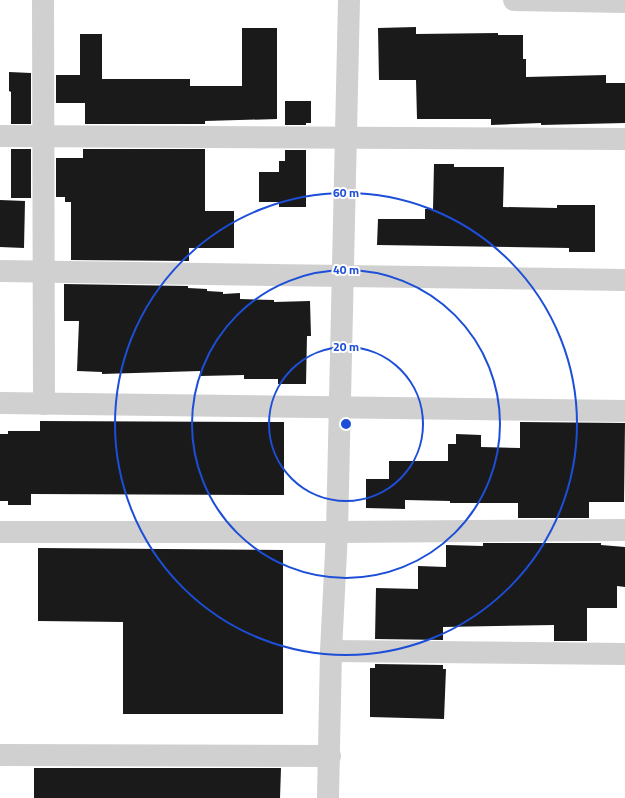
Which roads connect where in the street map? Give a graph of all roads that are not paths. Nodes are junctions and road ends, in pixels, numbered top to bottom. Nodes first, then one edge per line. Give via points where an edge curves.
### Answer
1 (43, 0) edge
2 (349, 0) edge
3 (514, 0) edge
4 (625, 2) edge
5 (0, 136) edge
6 (44, 136) junction
7 (346, 138) junction
8 (625, 139) edge
9 (0, 271) edge
10 (44, 272) junction
11 (343, 276) junction
12 (625, 280) edge
13 (0, 403) edge
14 (44, 404) junction
15 (340, 408) junction
16 (625, 411) edge
17 (625, 530) edge
18 (0, 532) edge
19 (337, 532) junction
20 (331, 651) junction
21 (625, 654) edge
22 (0, 755) edge
23 (330, 756) junction
24 (328, 798) edge

1 - 6 street
2 - 7 street
3 - 4 street
5 - 6 street
6 - 7 street
6 - 10 street
7 - 8 street
7 - 11 street
9 - 10 street
10 - 11 street
10 - 14 street
11 - 12 street
11 - 15 street
13 - 14 street
14 - 15 street
15 - 16 street
15 - 19 street
17 - 19 street
18 - 19 street
19 - 20 street
20 - 21 street
20 - 23 street
22 - 23 street
23 - 24 street

